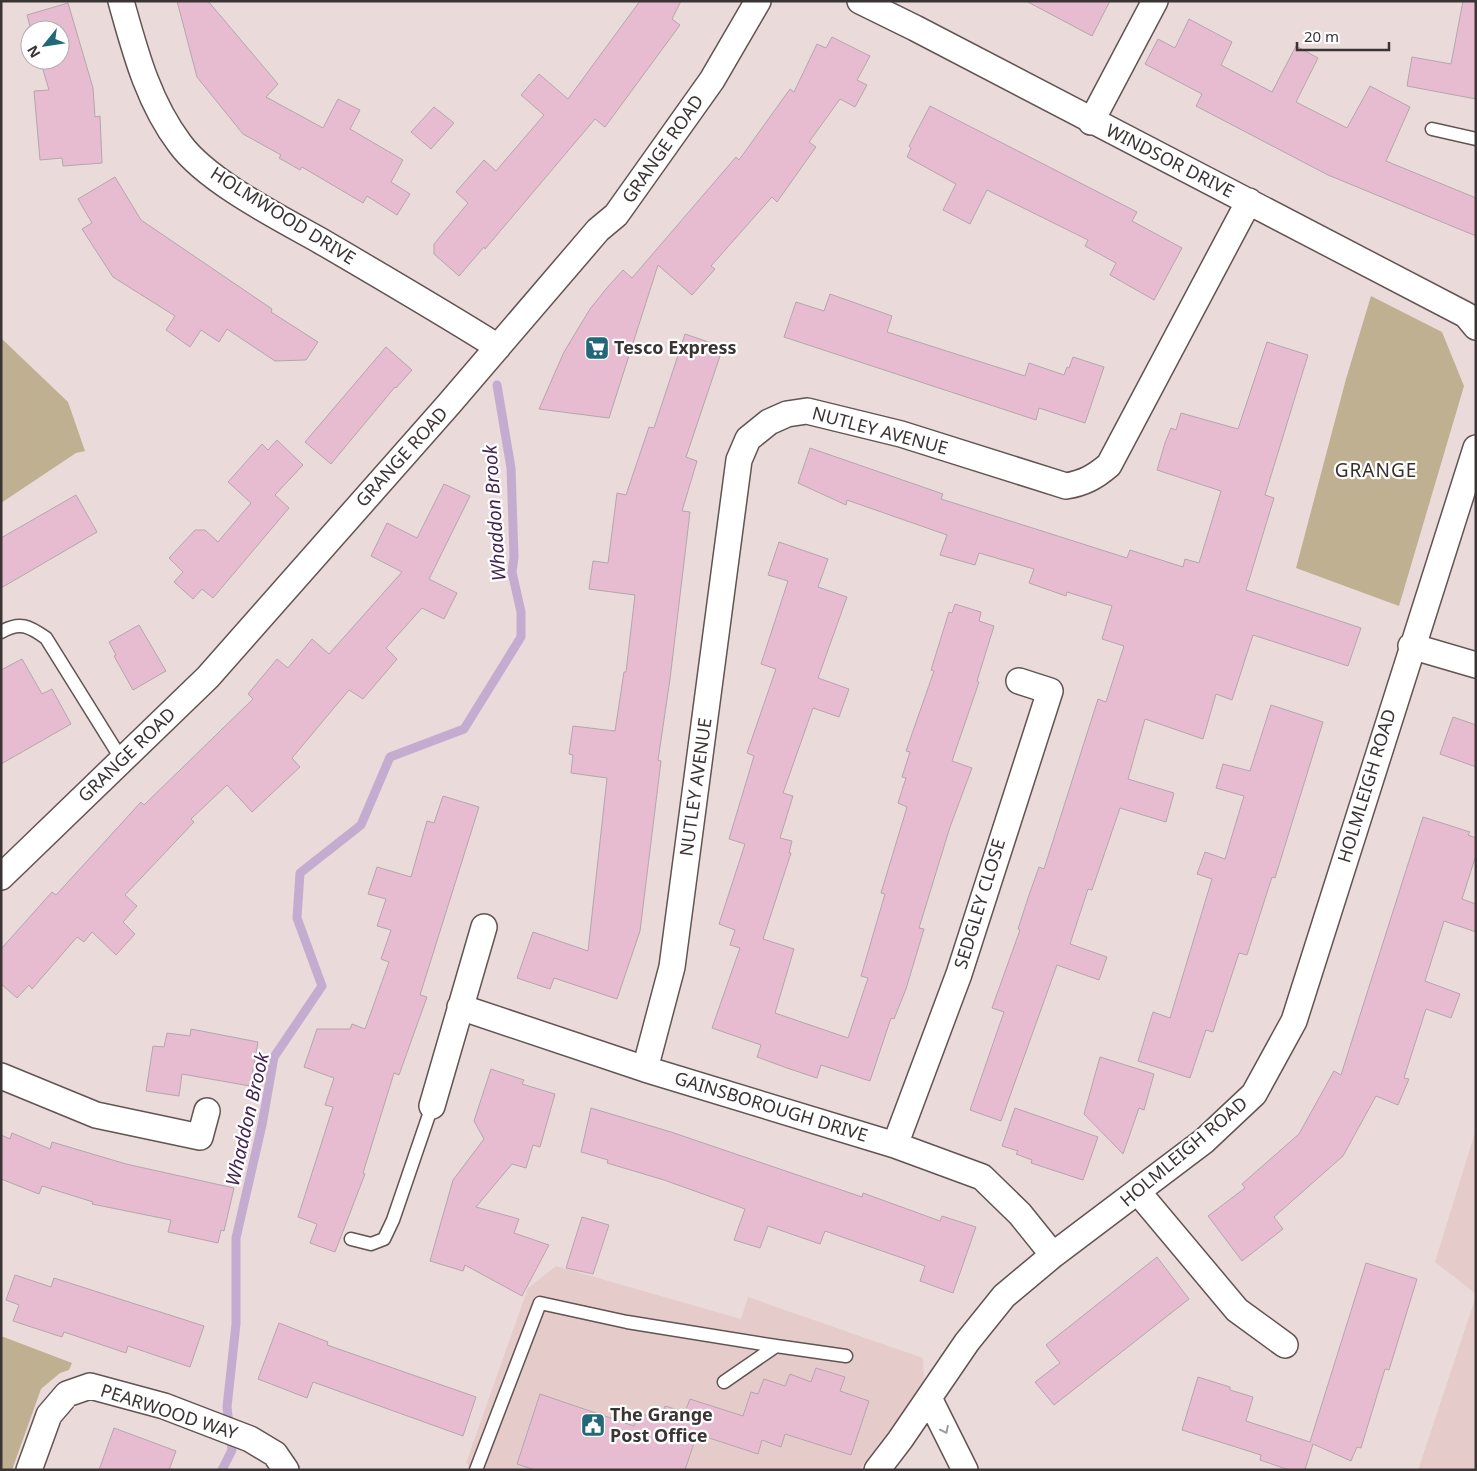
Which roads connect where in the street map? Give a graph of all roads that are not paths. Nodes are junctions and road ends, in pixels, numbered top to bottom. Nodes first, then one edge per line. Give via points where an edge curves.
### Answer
1 (121, 1) edge
2 (758, 1) edge
3 (860, 1) edge
4 (1155, 1) edge
5 (1091, 122) junction
6 (1432, 129) dead end
7 (1476, 139) edge
8 (1249, 201) junction
9 (1476, 326) edge
10 (498, 348) junction
11 (1475, 451) edge
12 (1, 632) edge
13 (1411, 646) junction
14 (1476, 665) edge
15 (1019, 681) dead end
16 (122, 760) junction
17 (1, 877) edge
18 (484, 927) dead end
19 (460, 1007) junction
20 (645, 1069) junction
21 (1, 1076) edge
22 (432, 1106) joint
23 (207, 1111) dead end
24 (895, 1145) junction
25 (1138, 1192) junction
26 (352, 1239) dead end
27 (1053, 1255) junction
28 (1285, 1345) dead end
29 (776, 1346) junction
30 (846, 1356) dead end
31 (724, 1382) dead end
32 (929, 1398) junction
33 (963, 1466) edge
34 (29, 1470) edge
35 (286, 1470) edge
36 (476, 1470) edge
37 (877, 1470) edge

1 - 10 street, HOLMWOOD DRIVE via 138,62 159,113 180,145 206,170 268,211 426,302
2 - 10 street, GRANGE ROAD via 712,80 616,215 598,230
3 - 5 street, WINDSOR DRIVE
4 - 5 street
5 - 8 street, WINDSOR DRIVE
6 - 7 lane
8 - 9 street, WINDSOR DRIVE via 1466,315
8 - 20 street, NUTLEY AVENUE via 1109,465 1097,476 1066,486 901,434 807,410 769,422 748,439 739,460 672,967
10 - 16 street, GRANGE ROAD via 208,677
11 - 13 street
12 - 16 lane via 13,625 31,627 46,638
13 - 14 street
13 - 25 street, HOLMLEIGH ROAD via 1294,1021 1254,1094 1204,1141
15 - 24 street, SEDGLEY CLOSE via 1050,691 959,974
16 - 17 street, GRANGE ROAD
18 - 19 street
19 - 20 street, GAINSBOROUGH DRIVE
19 - 22 street
20 - 24 street, GAINSBOROUGH DRIVE
21 - 23 street via 96,1115 200,1137
22 - 26 lane via 384,1239 371,1244
24 - 27 street, GAINSBOROUGH DRIVE via 982,1177 1020,1214
25 - 27 street, HOLMLEIGH ROAD
25 - 28 street via 1237,1310
27 - 32 street, HOLMLEIGH ROAD via 1004,1296 967,1342
29 - 30 lane
29 - 31 lane
29 - 36 lane via 627,1322 540,1303
32 -> 33 street
32 - 37 street, HOLMLEIGH ROAD
34 - 35 street, PEARWOOD WAY via 49,1415 67,1394 90,1386 164,1406 250,1439 275,1454

